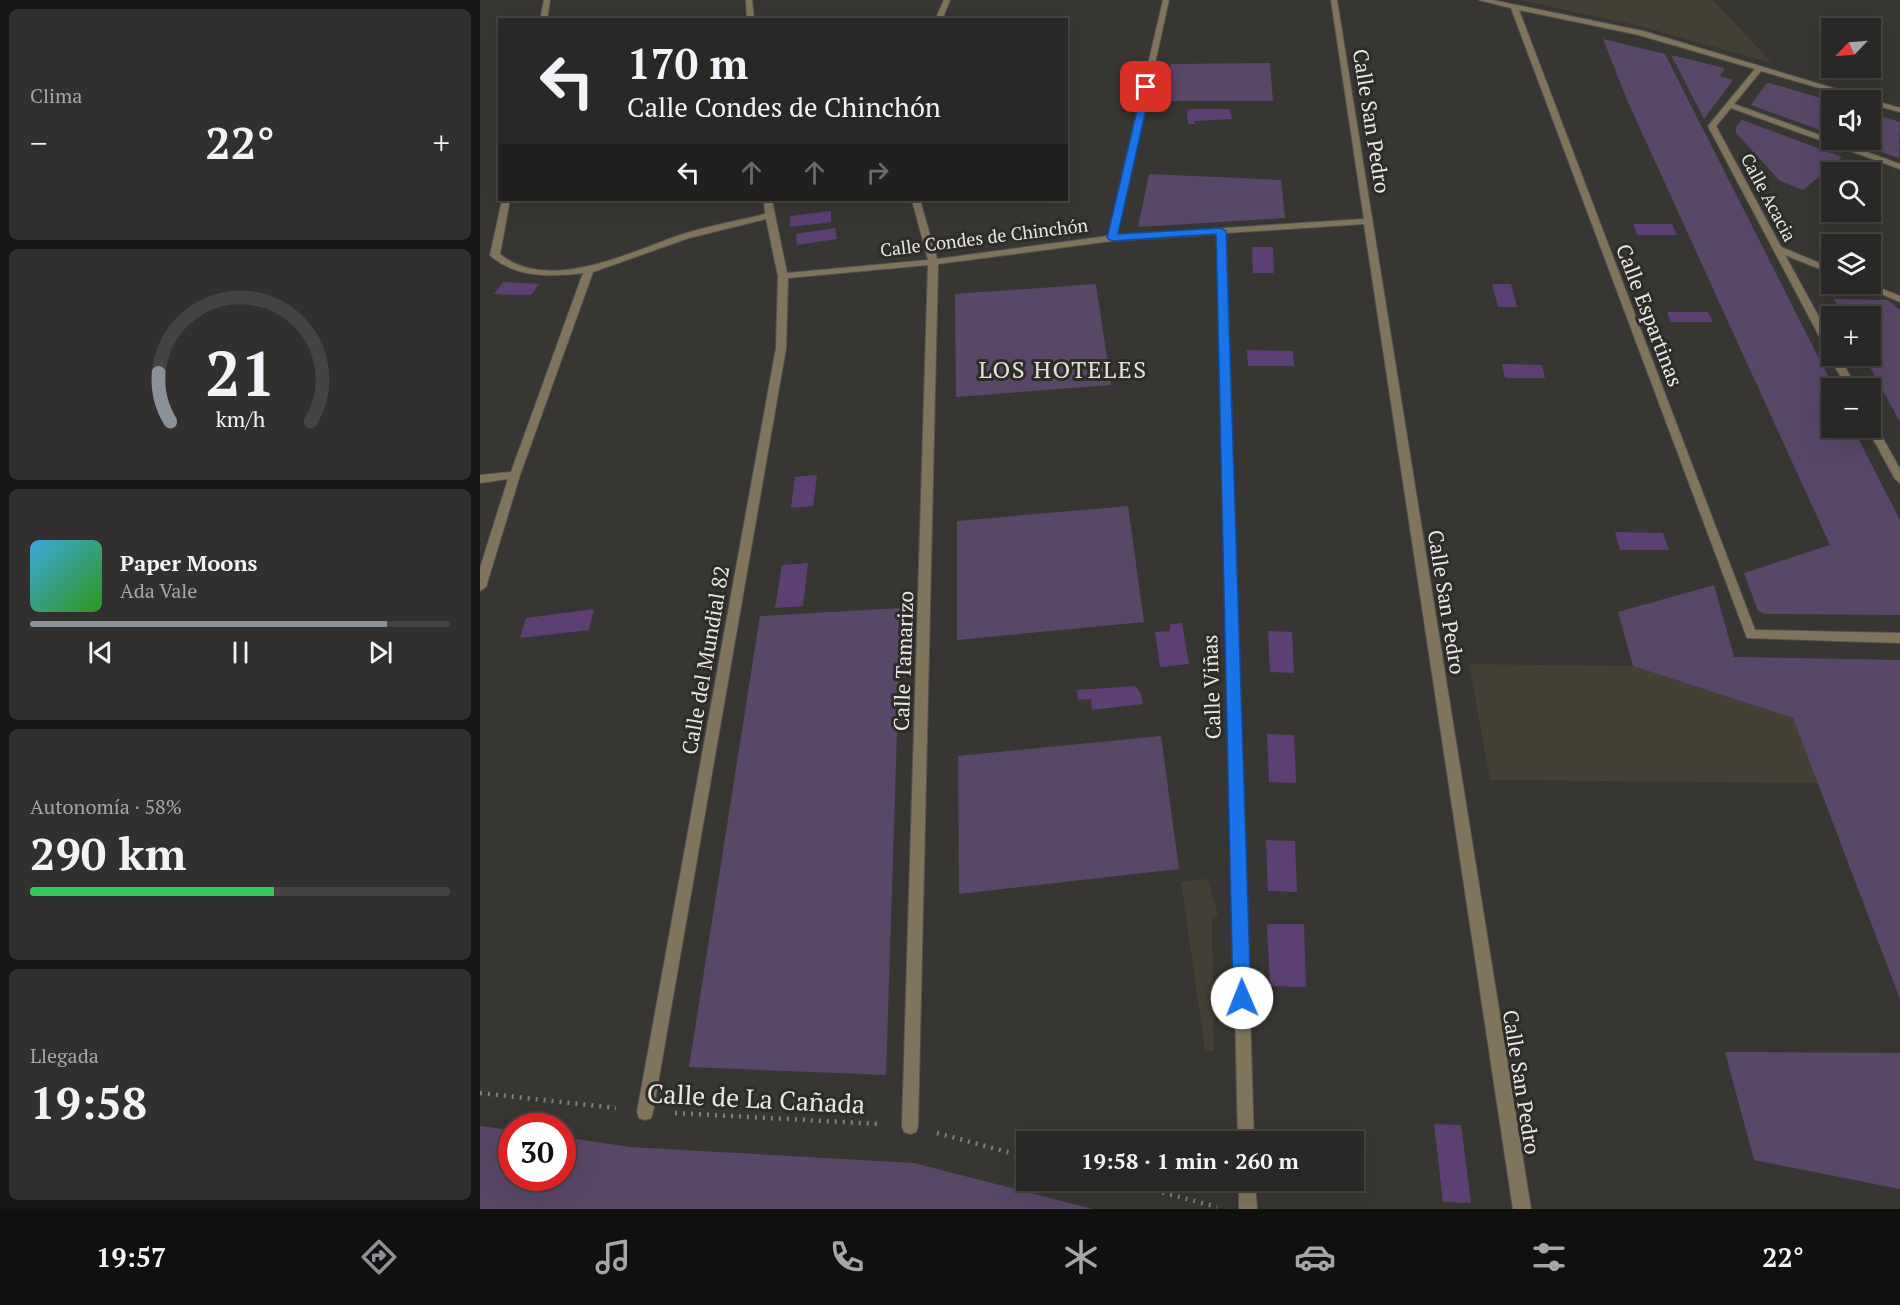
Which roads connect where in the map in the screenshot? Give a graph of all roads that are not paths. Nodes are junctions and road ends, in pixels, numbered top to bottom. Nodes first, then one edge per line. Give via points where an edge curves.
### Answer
1 (547, 0) edge
2 (749, 0) edge
3 (947, 0) edge
4 (1166, 0) edge
5 (1334, 0) edge
6 (1482, 0) edge
7 (1514, 7) junction
8 (543, 18) edge
9 (751, 18) edge
10 (939, 18) edge
11 (1760, 68) junction
12 (1833, 90) edge
13 (1881, 104) edge
14 (1729, 105) junction
15 (1900, 110) edge
16 (1900, 167) edge
17 (506, 201) edge
18 (768, 201) edge
19 (916, 201) edge
20 (770, 215) junction
21 (1368, 221) junction
22 (1221, 231) junction
23 (1112, 238) junction
24 (1778, 249) junction
25 (933, 262) junction
26 (1821, 267) edge
27 (589, 270) junction
28 (783, 276) junction
29 (1881, 291) edge
30 (1900, 298) edge
31 (1821, 330) edge
32 (1878, 438) edge
33 (515, 475) junction
34 (480, 479) edge
35 (1900, 479) edge
36 (480, 587) edge
37 (1900, 638) edge
38 (645, 1112) road end
39 (910, 1126) road end
40 (1246, 1131) edge
41 (1247, 1191) edge
42 (1248, 1209) edge
43 (1522, 1209) edge

1 - 8 street
2 - 9 street
3 - 10 street
4 - 23 street
5 - 21 street, Calle San Pedro
6 - 7 street
7 - 11 street via 1640,33
7 - 37 street, Calle Espartinas via 1751,635
11 - 12 street
11 - 14 street, Calle Acacia
13 - 15 street
14 - 16 street
14 - 24 street, Calle Acacia via 1712,126
17 - 27 street via 495,255 503,264 555,273
18 - 20 street, Calle del Mundial 82
19 - 25 street, Calle Tamarizo
20 - 27 street via 686,236
20 - 28 street, Calle del Mundial 82
21 - 22 street, Calle Condes de Chinchón
21 - 43 street, Calle San Pedro
22 - 23 street, Calle Condes de Chinchón
22 - 40 street, Calle Viñas
23 - 25 street, Calle Condes de Chinchón
24 - 26 street
24 - 31 street, Calle Acacia
25 - 28 street, Calle Condes de Chinchón
25 - 39 street, Calle Tamarizo
27 - 33 street
28 - 38 street, Calle del Mundial 82 via 781,348
29 - 30 street
32 - 35 street
33 - 34 street
33 - 36 street
41 - 42 street

